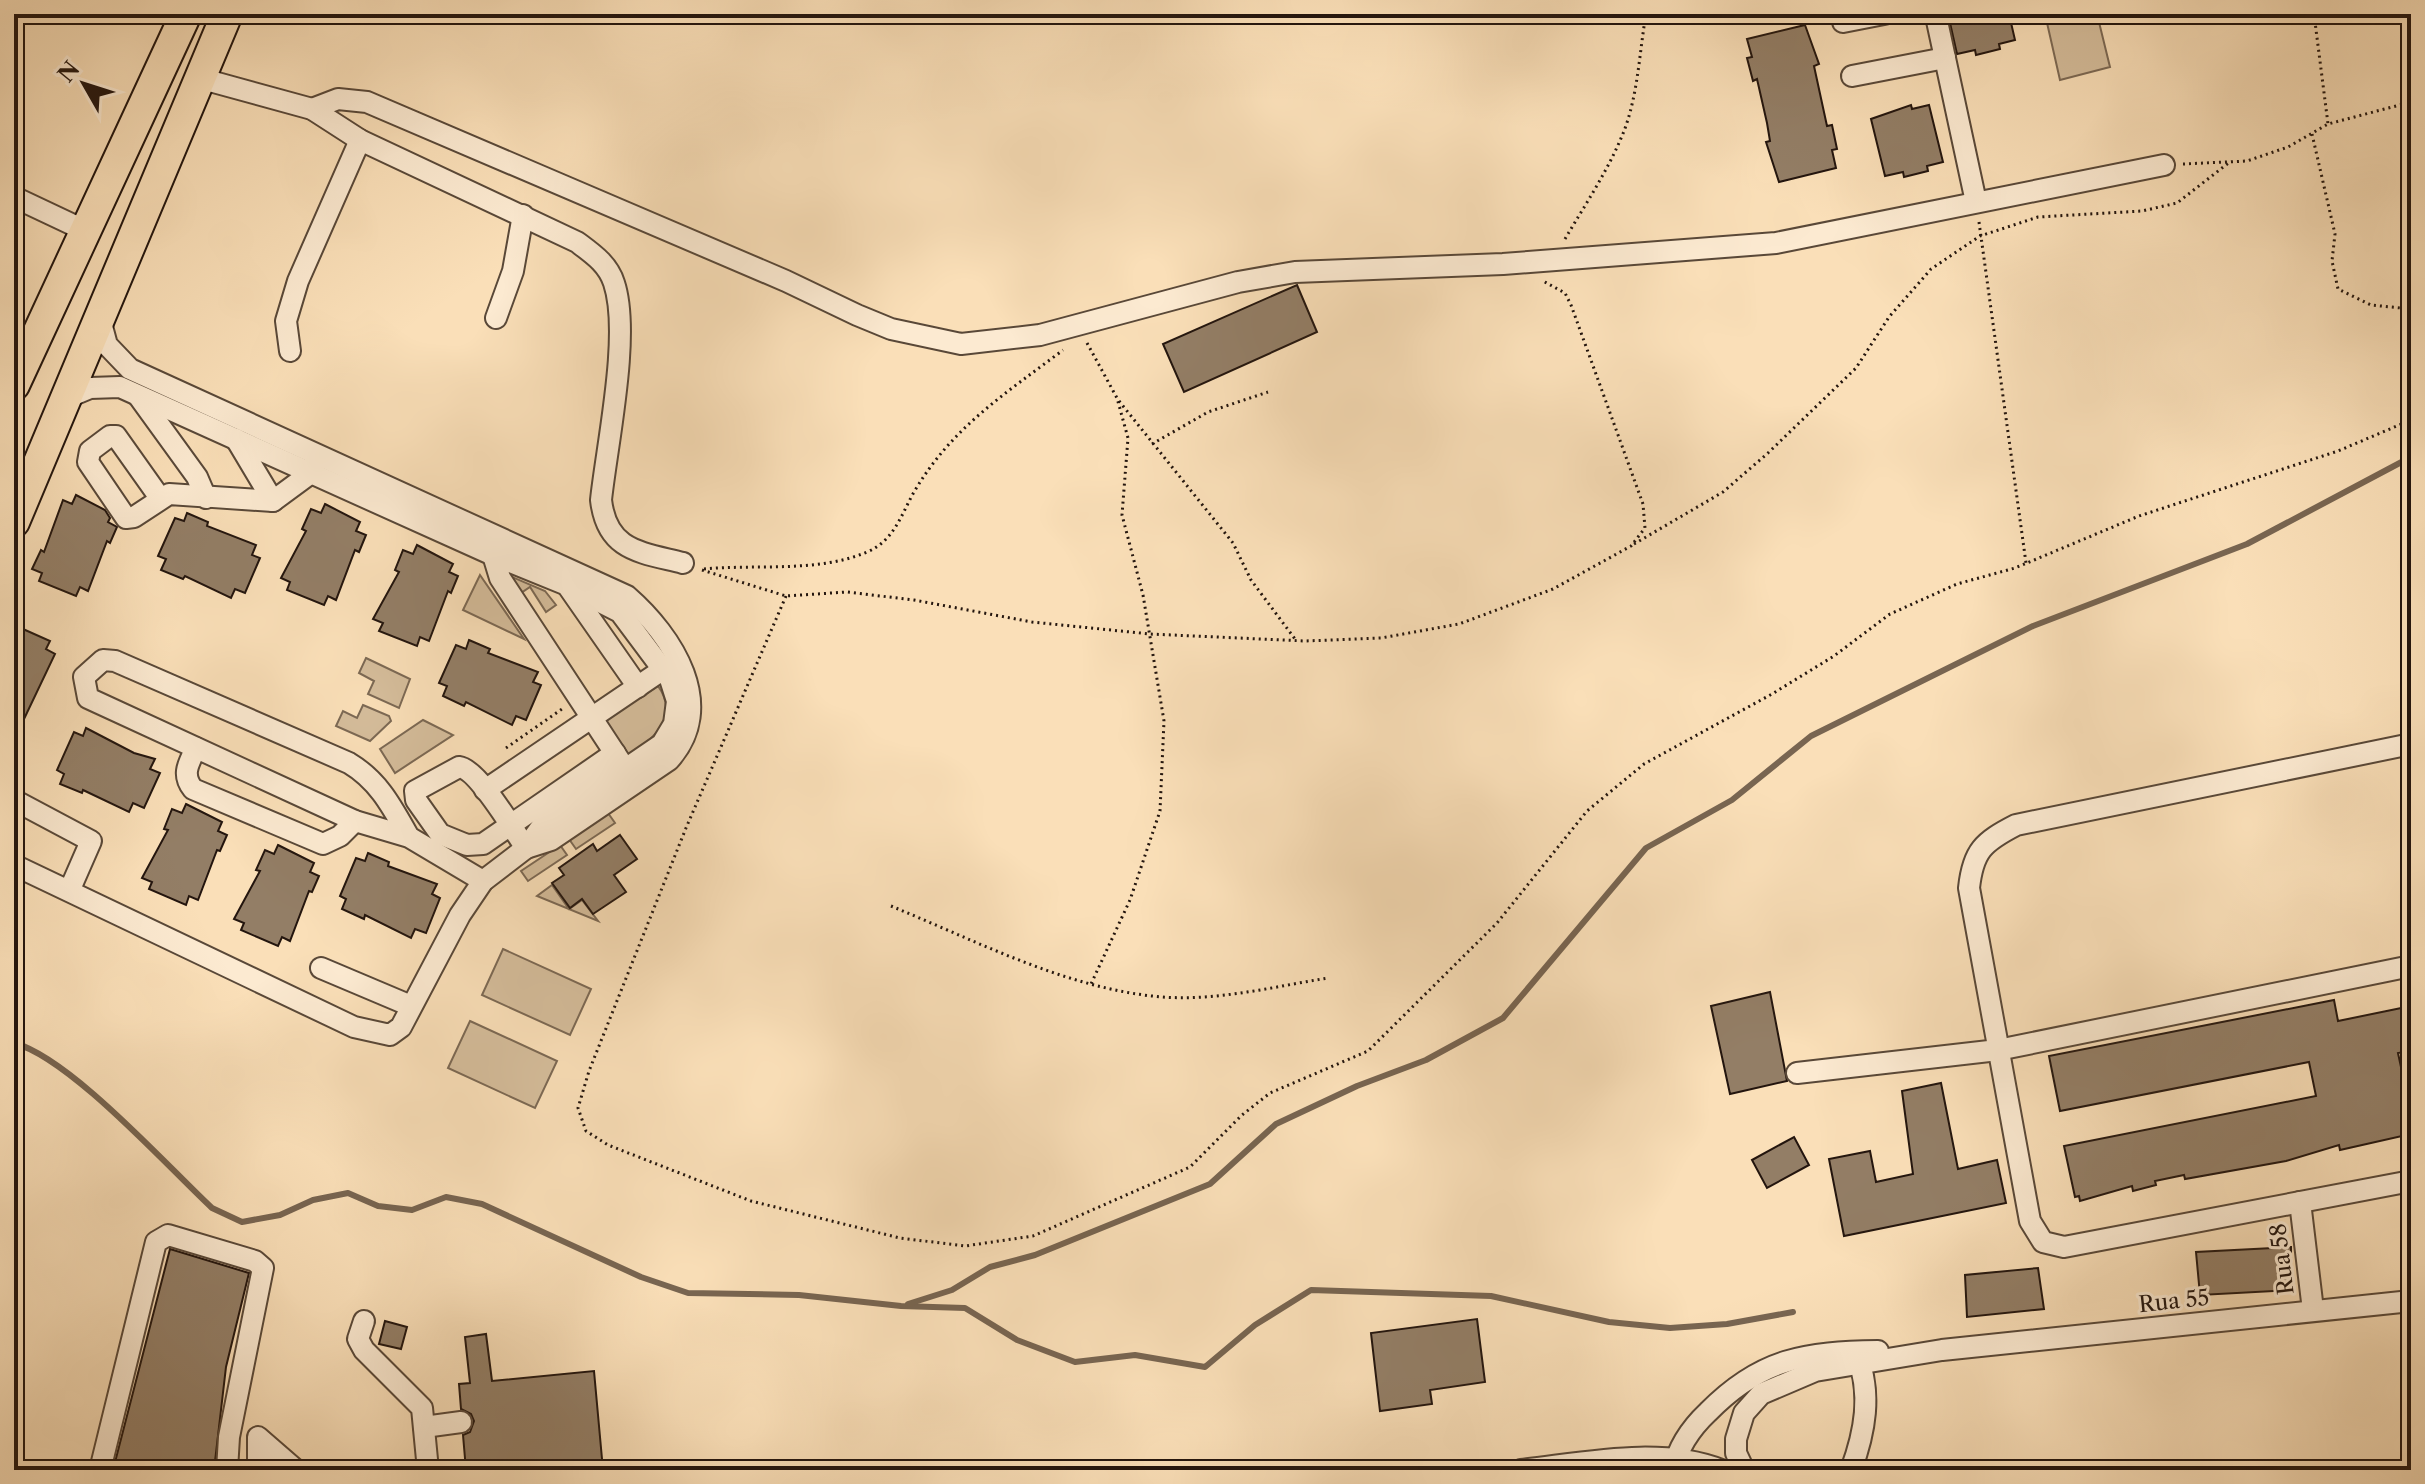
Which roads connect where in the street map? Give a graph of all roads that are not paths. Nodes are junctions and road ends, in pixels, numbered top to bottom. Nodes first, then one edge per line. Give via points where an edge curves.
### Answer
1 (227, 14) edge
2 (1884, 14) edge
3 (1933, 14) edge
4 (177, 16) edge
5 (1843, 22) dead end
6 (1945, 58) junction
7 (1852, 76) dead end
8 (199, 78) junction
9 (312, 109) junction
10 (360, 140) junction
11 (2164, 165) road end
12 (14, 197) edge
13 (1976, 202) junction
14 (523, 215) junction
15 (86, 231) junction
16 (496, 318) dead end
17 (100, 319) junction
18 (290, 351) dead end
19 (14, 385) edge
20 (137, 394) junction
21 (66, 398) junction
22 (236, 439) junction
23 (314, 465) junction
24 (160, 498) dead end
25 (206, 498) junction
26 (273, 501) junction
27 (14, 522) edge
28 (497, 547) junction
29 (692, 566) road end
30 (567, 585) junction
31 (627, 596) junction
32 (609, 607) junction
33 (592, 622) junction
34 (670, 665) junction
35 (638, 687) junction
36 (592, 718) junction
37 (2411, 744) edge
38 (196, 748) junction
39 (615, 753) junction
40 (630, 777) junction
41 (485, 790) junction
42 (14, 800) edge
43 (355, 821) junction
44 (510, 826) junction
45 (409, 837) junction
46 (526, 848) junction
47 (14, 865) edge
48 (483, 881) junction
49 (70, 889) junction
50 (2411, 966) edge
51 (321, 968) dead end
52 (411, 1006) junction
53 (1998, 1050) junction
54 (1797, 1073) dead end
55 (2411, 1181) edge
56 (2300, 1202) junction
57 (2411, 1301) edge
58 (2313, 1310) junction
59 (364, 1321) dead end
60 (1858, 1358) junction
61 (461, 1422) dead end
62 (424, 1427) junction
63 (1674, 1464) edge
64 (100, 1470) edge
65 (227, 1470) edge
66 (258, 1470) edge
67 (296, 1470) edge
68 (428, 1470) edge
69 (1521, 1470) edge
70 (1721, 1470) edge
71 (1744, 1470) edge
72 (1851, 1470) edge

1 - 8 highway
2 - 5 street
3 - 6 street
4 - 15 highway
6 - 7 street
6 - 13 street
8 - 9 street
8 - 17 highway
9 - 10 street
9 - 13 street via 338,99 367,102 891,329 961,344 1082,330 1238,282 1295,272 1503,264 1776,243
10 - 14 street
10 - 18 street via 298,281 286,321
11 - 13 street
12 - 15 street
14 - 16 street via 513,271
14 - 29 street via 577,242 602,261 614,281 620,306 618,353 603,520 630,550
15 - 19 highway
17 - 21 highway
17 - 23 street via 107,345 130,369
20 - 21 street via 120,387 90,388
20 - 22 street
20 - 25 street via 197,477
21 - 27 highway
22 - 23 street
22 - 26 street
23 - 26 street
23 - 28 street
24 - 25 street
25 - 26 street
28 - 30 street
28 - 31 street
28 - 36 street via 500,578
30 - 32 street
30 - 33 street
31 - 32 street
31 - 34 street via 643,610
32 - 33 street
32 - 34 street
33 - 35 street
34 - 35 street
34 - 40 street via 692,691 691,724 682,747 669,760
35 - 36 street
36 - 39 street
36 - 41 street
37 - 53 street via 2016,825 1991,838 1972,860 1969,888
38 - 43 street
38 - 43 street via 186,770 193,789 323,844
38 - 45 street via 88,698 84,677 103,660 115,661 349,763 382,789
39 - 40 street
39 - 44 street
40 - 46 street via 542,826
41 - 44 street
41 - 44 street via 470,770 459,767 415,791 440,834 451,840 483,844
42 - 49 street via 91,841
43 - 45 street
44 - 46 street
45 - 48 street
46 - 48 street
47 - 49 street
48 - 52 street
49 - 52 street via 354,1027 390,1035 401,1027
50 - 53 street
51 - 52 street
53 - 54 street
53 - 56 street via 2030,1221 2043,1242 2064,1247
55 - 56 street
56 - 58 street, Rua 58
57 - 58 street, Rua 55
58 - 60 street, Rua 55
59 - 62 street via 358,1339 422,1408
60 - 63 street via 1800,1356 1753,1374 1695,1425
60 - 71 street via 1761,1394 1738,1427 1736,1453
60 - 72 street via 1867,1409
61 - 62 street
62 - 68 street
63 - 69 street
63 - 70 street
64 - 65 street via 156,1242 168,1235 263,1268
66 - 67 street via 258,1437

